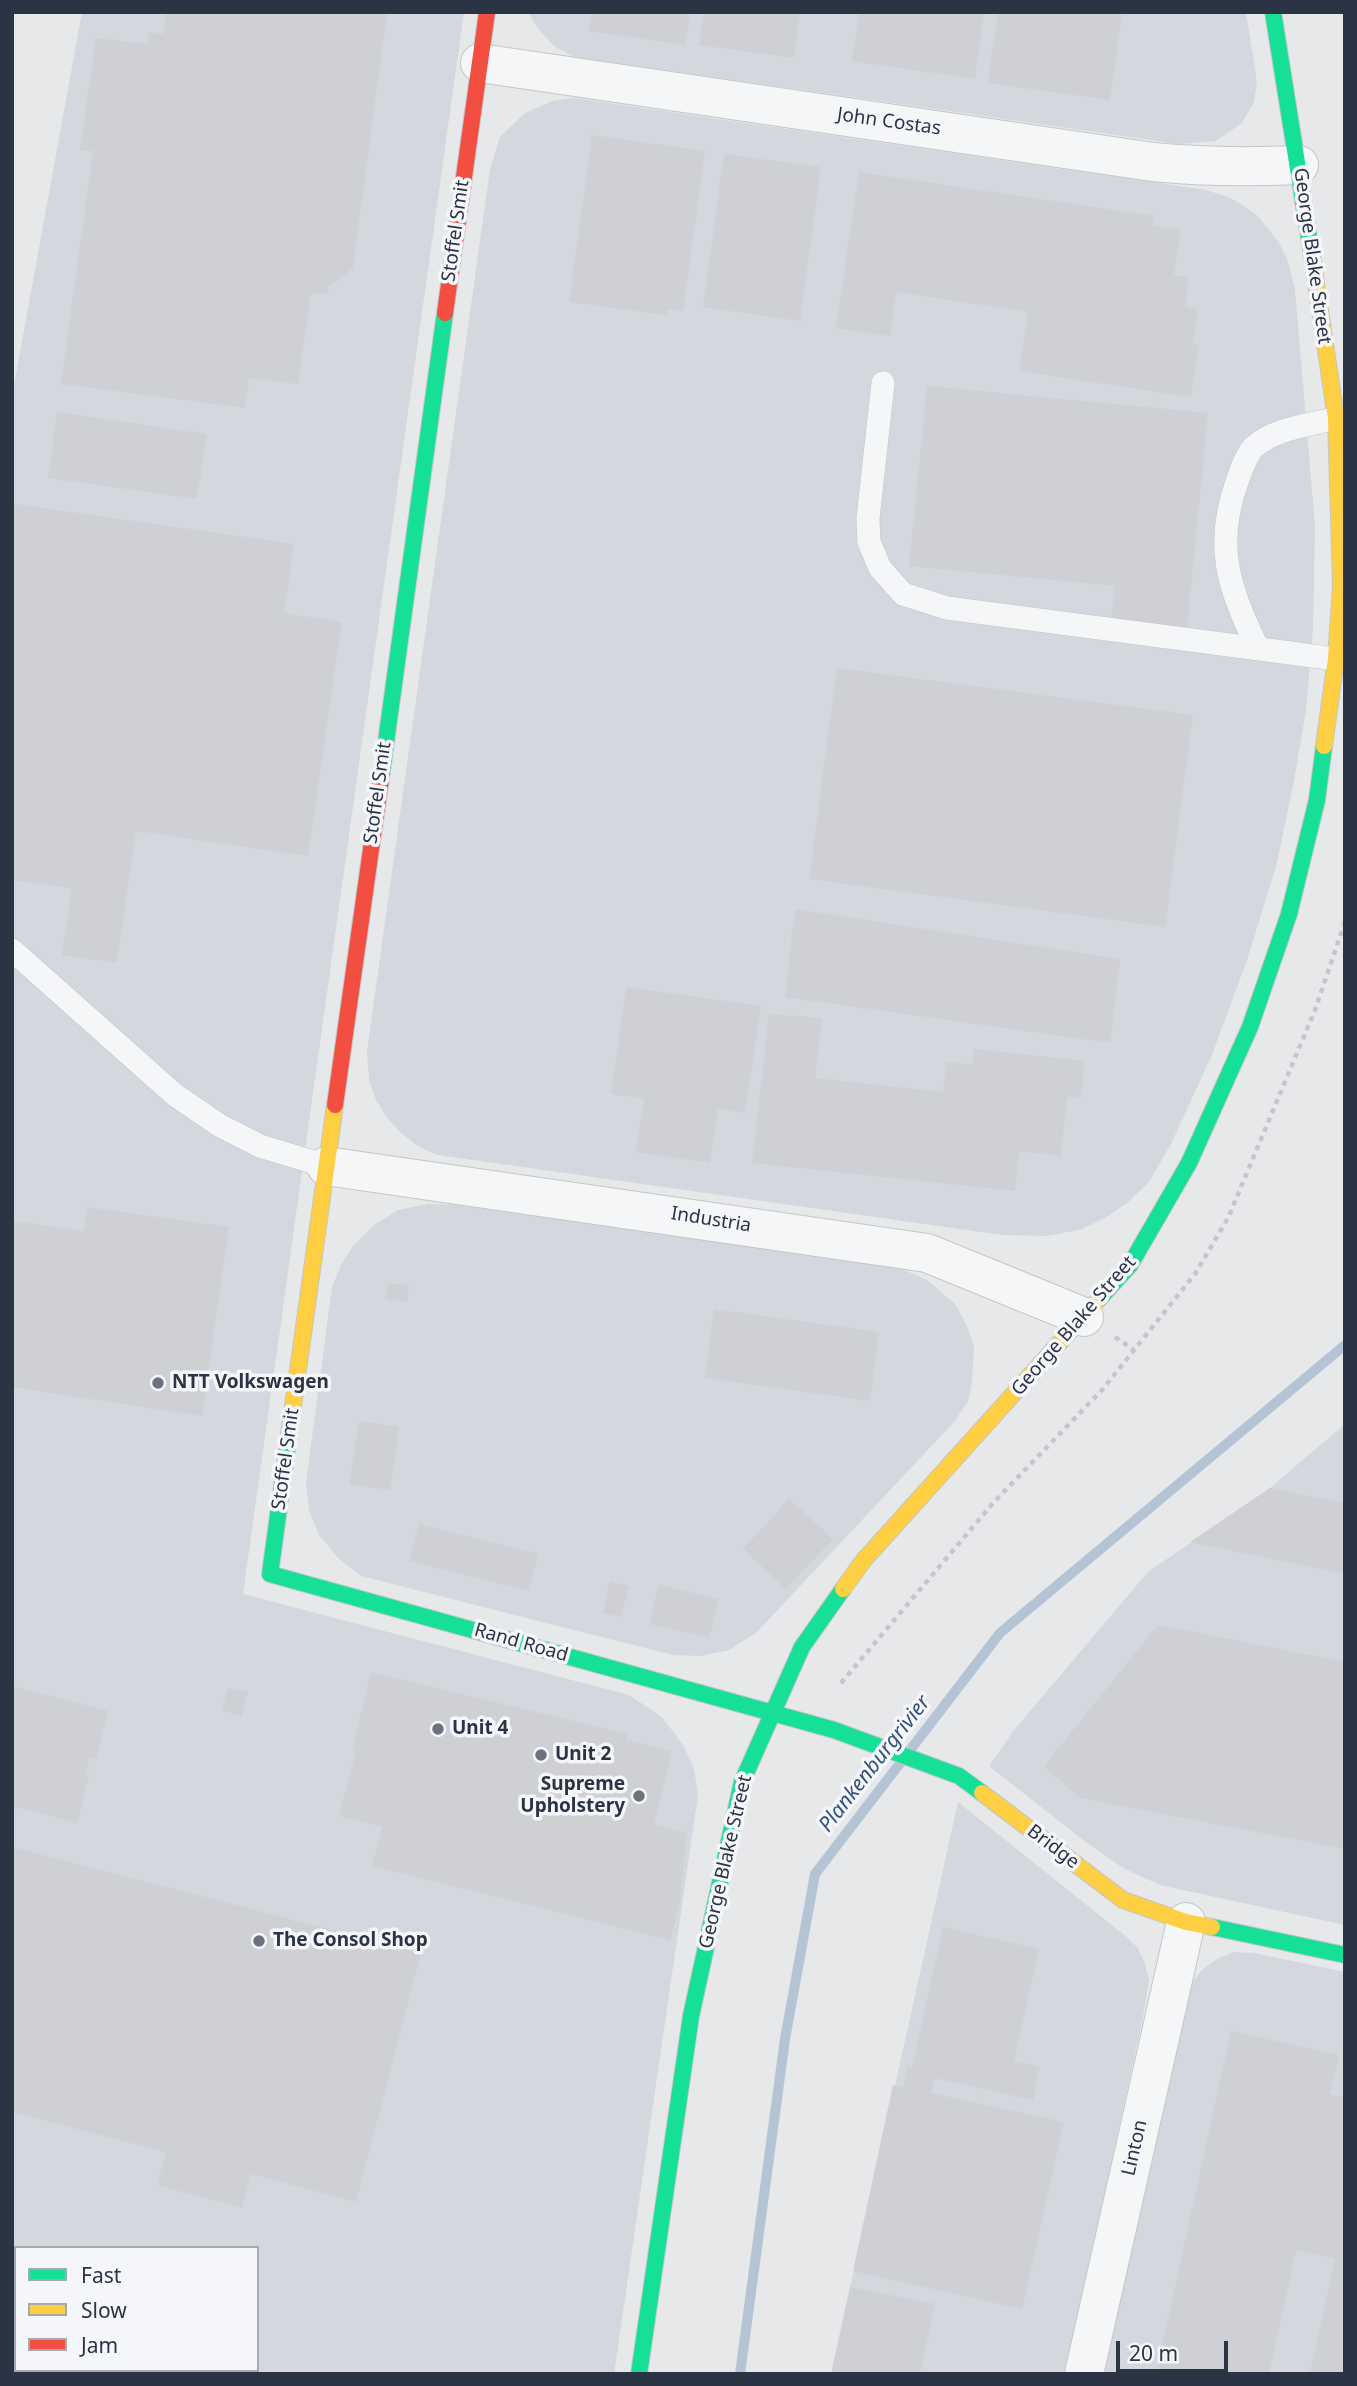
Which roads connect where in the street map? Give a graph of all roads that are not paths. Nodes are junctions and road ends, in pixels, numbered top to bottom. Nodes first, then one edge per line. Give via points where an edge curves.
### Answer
1 (487, 12) edge
2 (1273, 12) edge
3 (480, 63) junction
4 (1299, 165) junction
5 (883, 383) dead end
6 (1336, 418) junction
7 (1258, 649) junction
8 (1336, 659) junction
9 (12, 950) edge
10 (326, 1166) junction
11 (1084, 1317) junction
12 (270, 1574) joint
13 (772, 1713) junction
14 (1186, 1922) junction
15 (1345, 1955) edge
16 (639, 2374) edge
17 (1084, 2374) edge

1 - 3 street, Stoffel Smit
2 - 4 street, George Blake Street
3 - 4 street, John Costas via 1153,162
3 - 10 street, Stoffel Smit
4 - 6 street, George Blake Street
5 - 7 lane via 869,542 880,568 904,594 947,608
6 - 7 lane via 1272,435 1253,447 1229,502 1228,576
6 - 8 street, George Blake Street via 1341,585
7 - 8 lane
8 - 11 street, George Blake Street via 1317,800 1289,914 1250,1027 1189,1163 1130,1265
9 - 10 lane via 175,1095 260,1146
10 - 11 street, Industria via 927,1253
10 - 12 street, Stoffel Smit
11 - 13 street, George Blake Street via 863,1561 802,1647
12 - 13 street, Rand Road
13 - 14 street, Bridge via 834,1730 959,1776 1123,1900
13 - 16 street, George Blake Street via 742,1782 691,2016
14 - 15 street, Bridge
14 - 17 street, Linton

